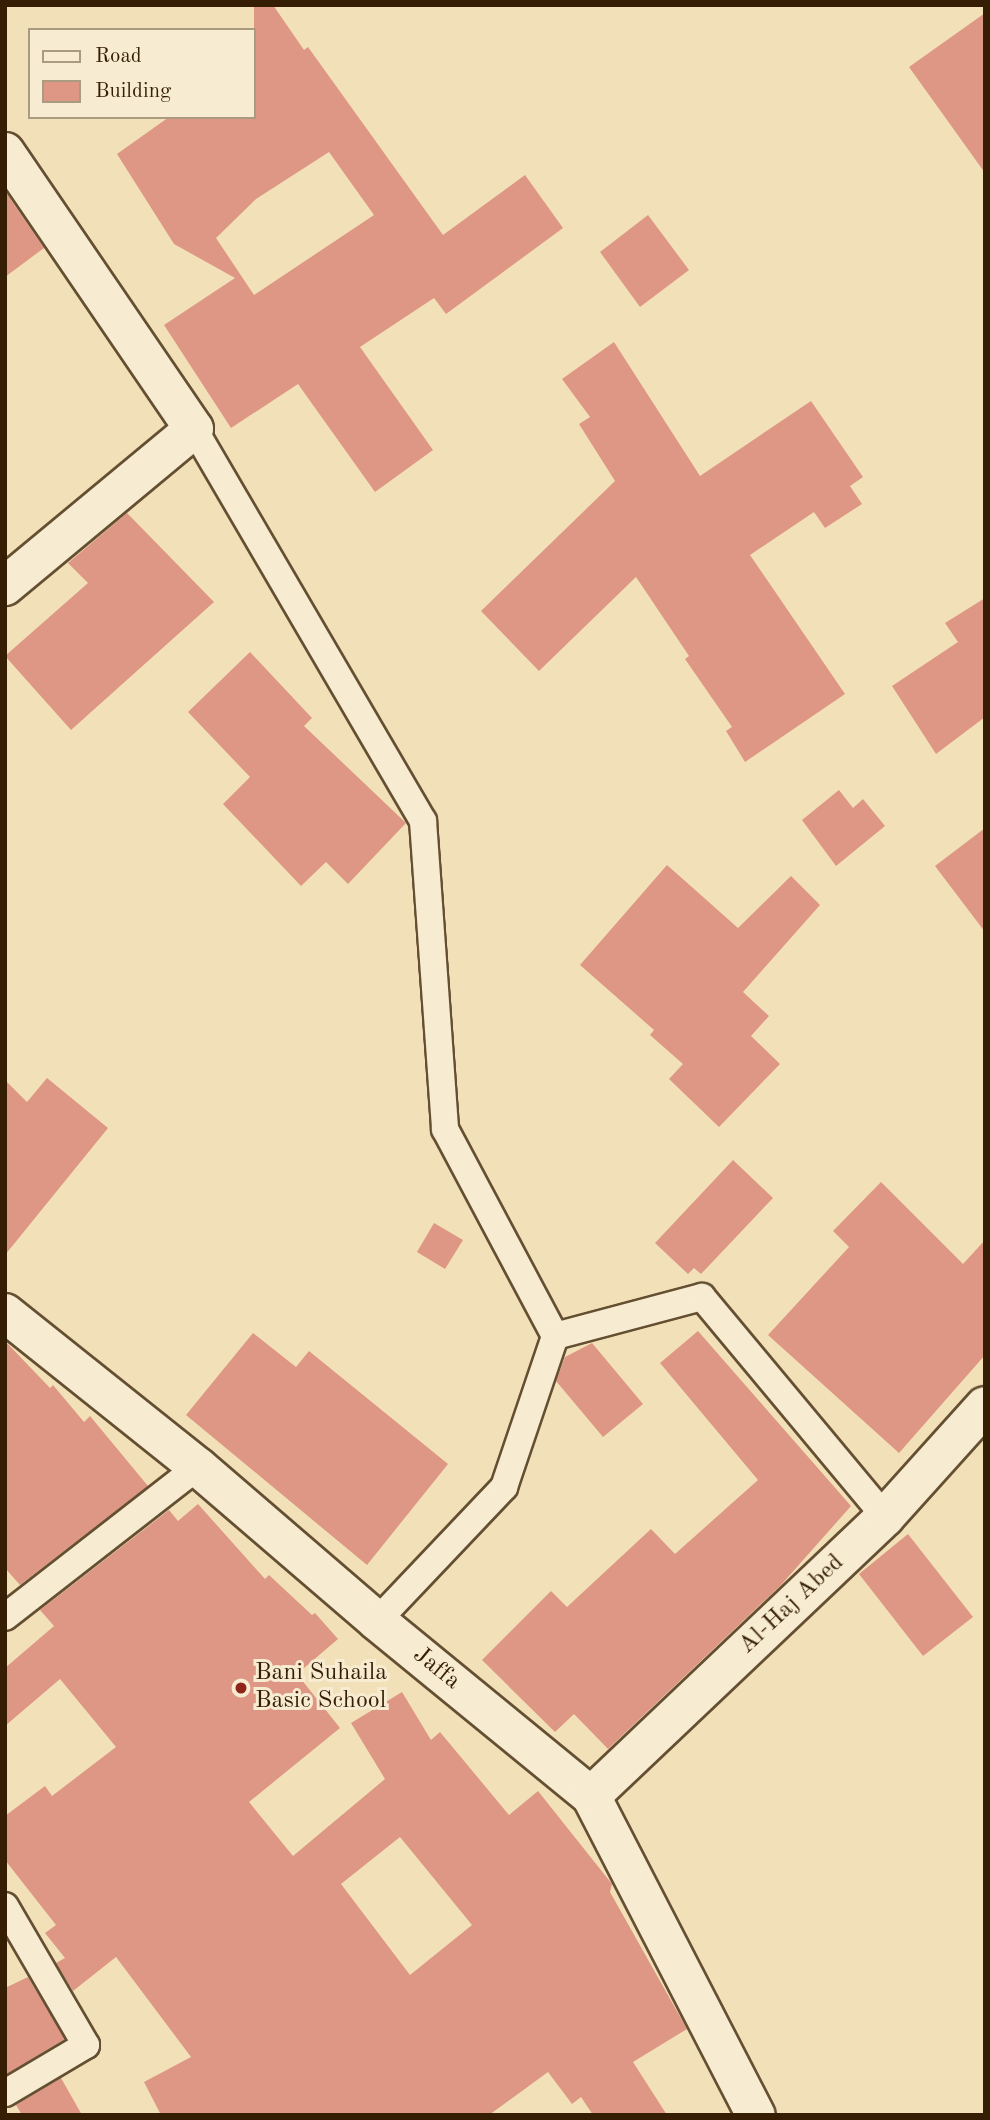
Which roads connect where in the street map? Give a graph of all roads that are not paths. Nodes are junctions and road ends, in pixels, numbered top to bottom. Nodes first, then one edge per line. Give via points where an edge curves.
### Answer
1 (5, 152) edge
2 (194, 429) junction
3 (5, 586) edge
4 (5, 1313) edge
5 (555, 1336) junction
6 (985, 1406) edge
7 (198, 1467) junction
8 (885, 1517) junction
9 (5, 1617) edge
10 (377, 1621) junction
11 (591, 1796) junction
12 (5, 1906) edge
13 (5, 2093) edge
14 (756, 2115) edge

1 - 2 street
2 - 3 street
2 - 5 lane via 423,821 445,1129
4 - 7 street, Jaffa
5 - 8 lane via 702,1297
5 - 10 lane via 504,1487
6 - 8 street, Al-Haj Abed
7 - 9 lane
7 - 10 street, Jaffa
8 - 11 street, Al-Haj Abed
10 - 11 street, Jaffa
11 - 14 street, Jaffa
12 - 13 lane via 86,2045

